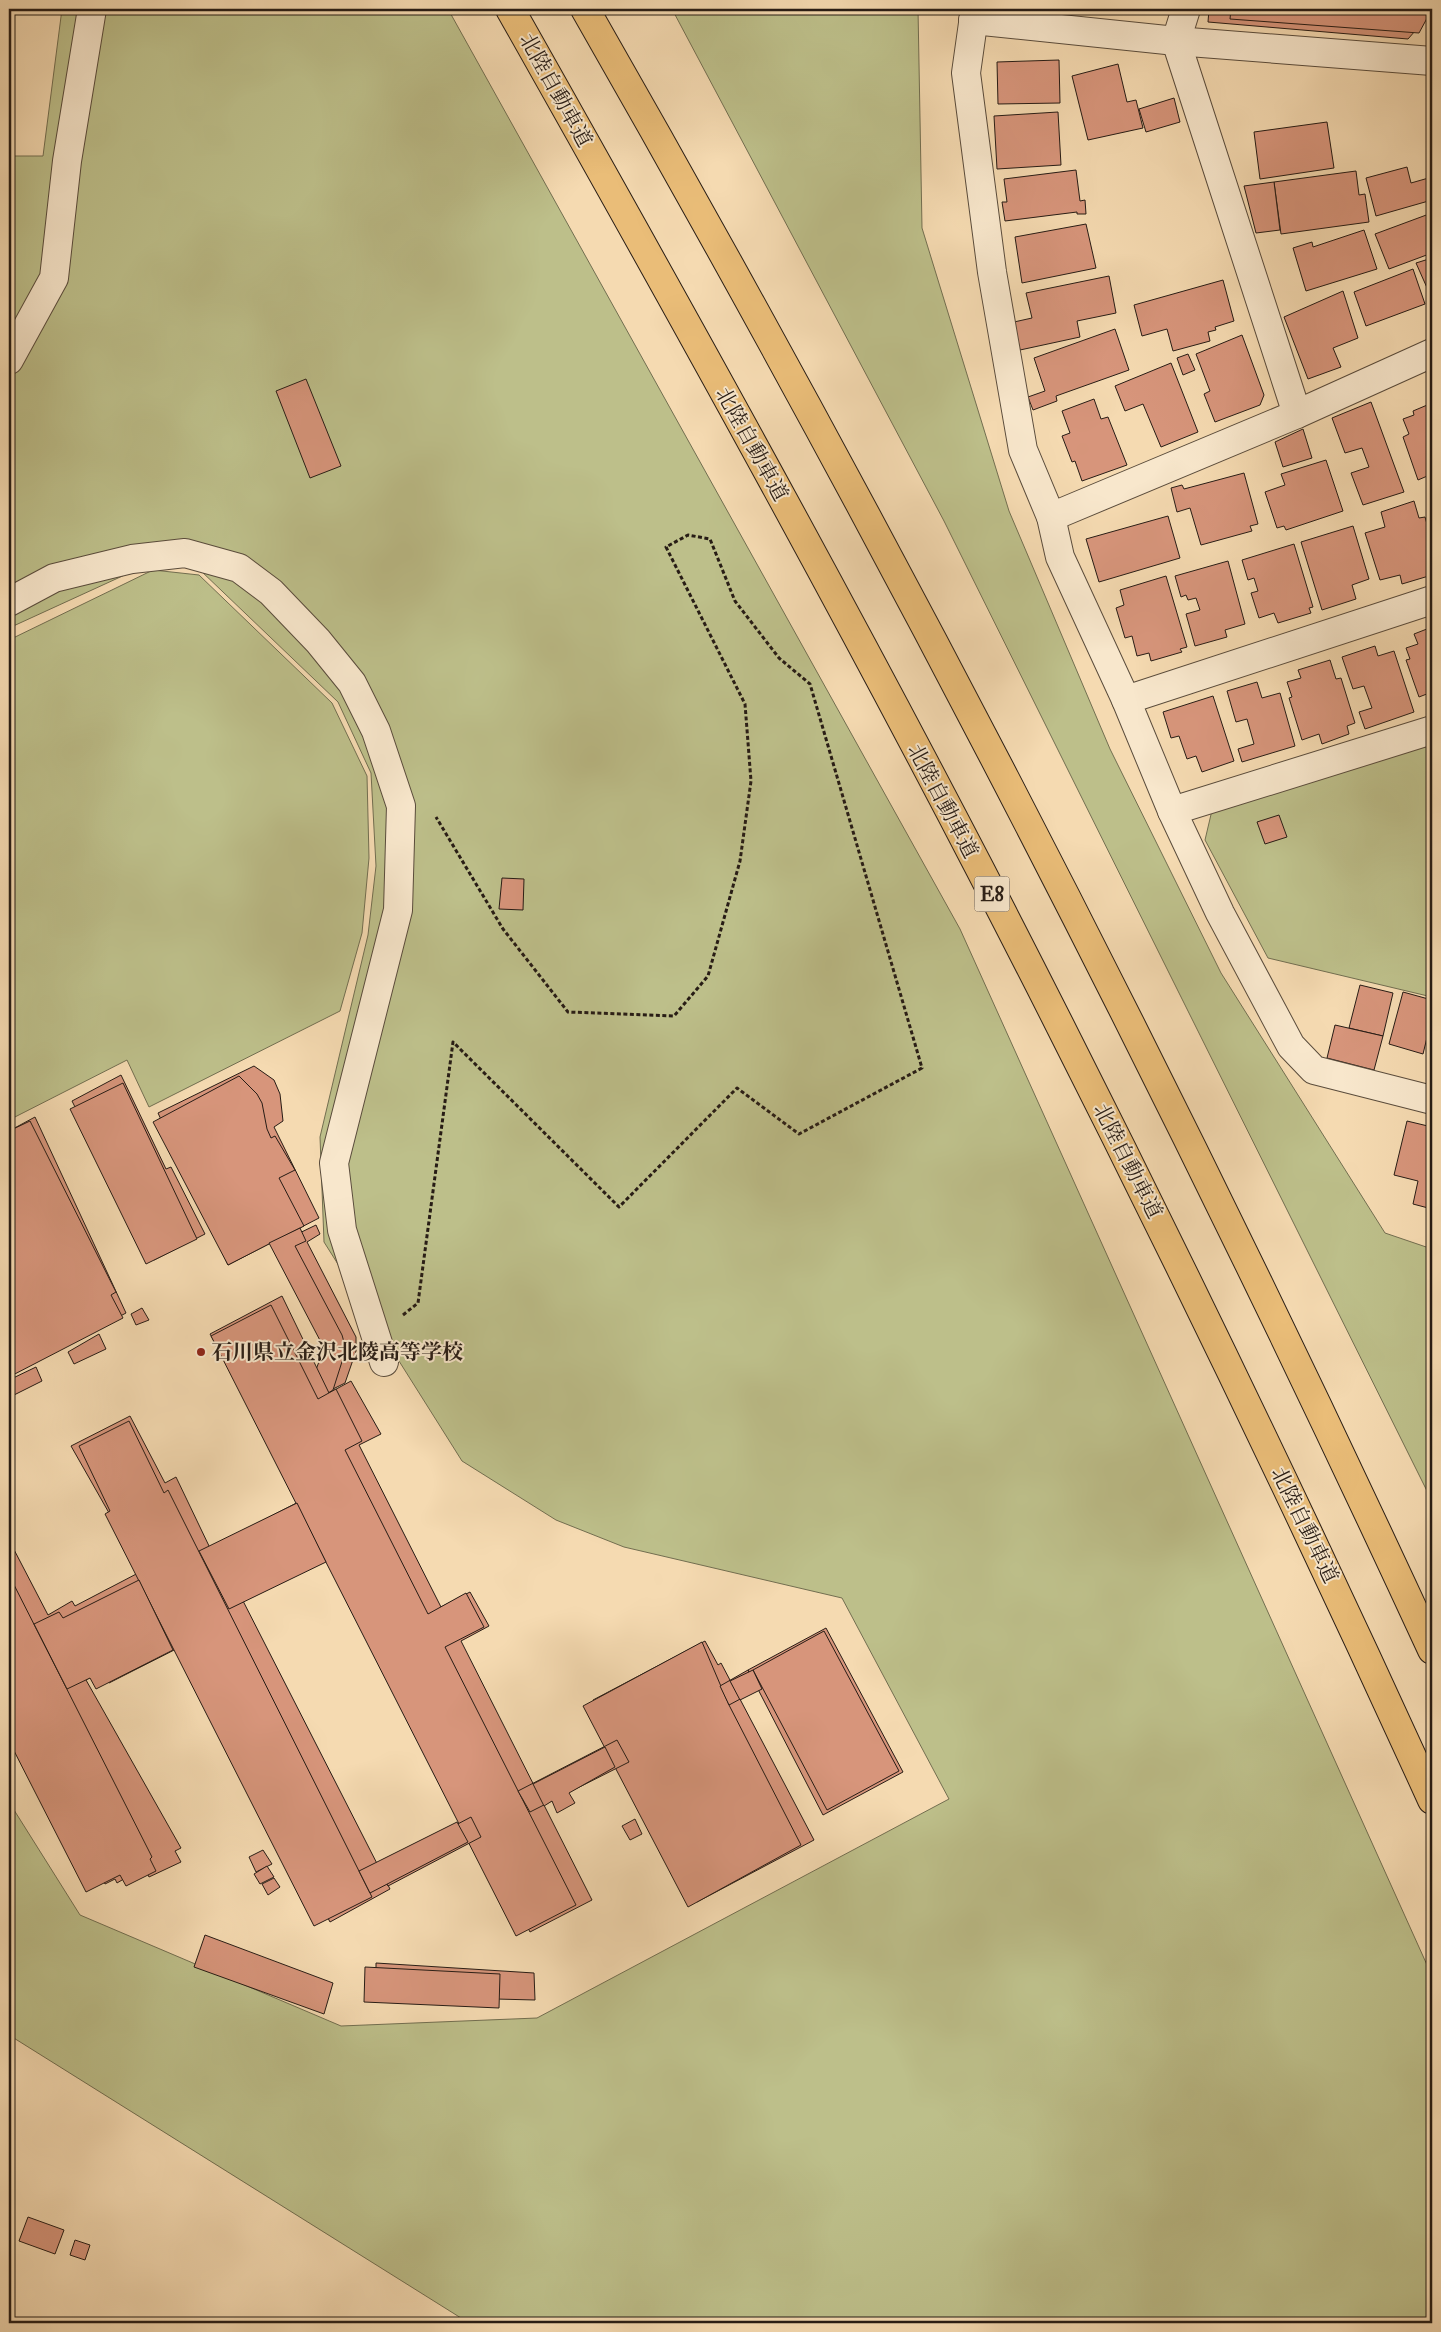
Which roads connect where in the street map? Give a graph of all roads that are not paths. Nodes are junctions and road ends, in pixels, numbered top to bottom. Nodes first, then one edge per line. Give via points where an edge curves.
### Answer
1 (92, 9) edge
2 (510, 9) edge
3 (585, 9) edge
4 (1186, 9) edge
5 (974, 15) edge
6 (1176, 41) junction
7 (1432, 61) edge
8 (1432, 353) edge
9 (9, 360) edge
10 (1298, 414) junction
11 (1051, 517) junction
12 (1432, 600) edge
13 (9, 602) edge
14 (1126, 700) junction
15 (1432, 730) edge
16 (1172, 811) junction
17 (1432, 1100) edge
18 (380, 1350) road end
19 (1432, 1650) edge
20 (1432, 1800) edge

1 - 9 street via 67,161 54,278
2 - 20 highway, 北陸自動車道 / E8 via 794,520 980,869 1163,1231 1325,1565
3 - 19 highway via 853,493 1041,846 1216,1195
4 - 6 street
5 - 6 street
5 - 11 street via 966,73 992,272 1023,450
6 - 7 street
6 - 10 street
8 - 10 street
10 - 11 street
11 - 14 street via 1060,557
12 - 14 street
13 - 18 street via 54,578 132,559 185,553 239,568 271,592 318,641 352,683 376,731 401,806 398,910 334,1163 342,1230
14 - 16 street
15 - 16 street
16 - 17 street via 1220,913 1291,1046 1314,1070

